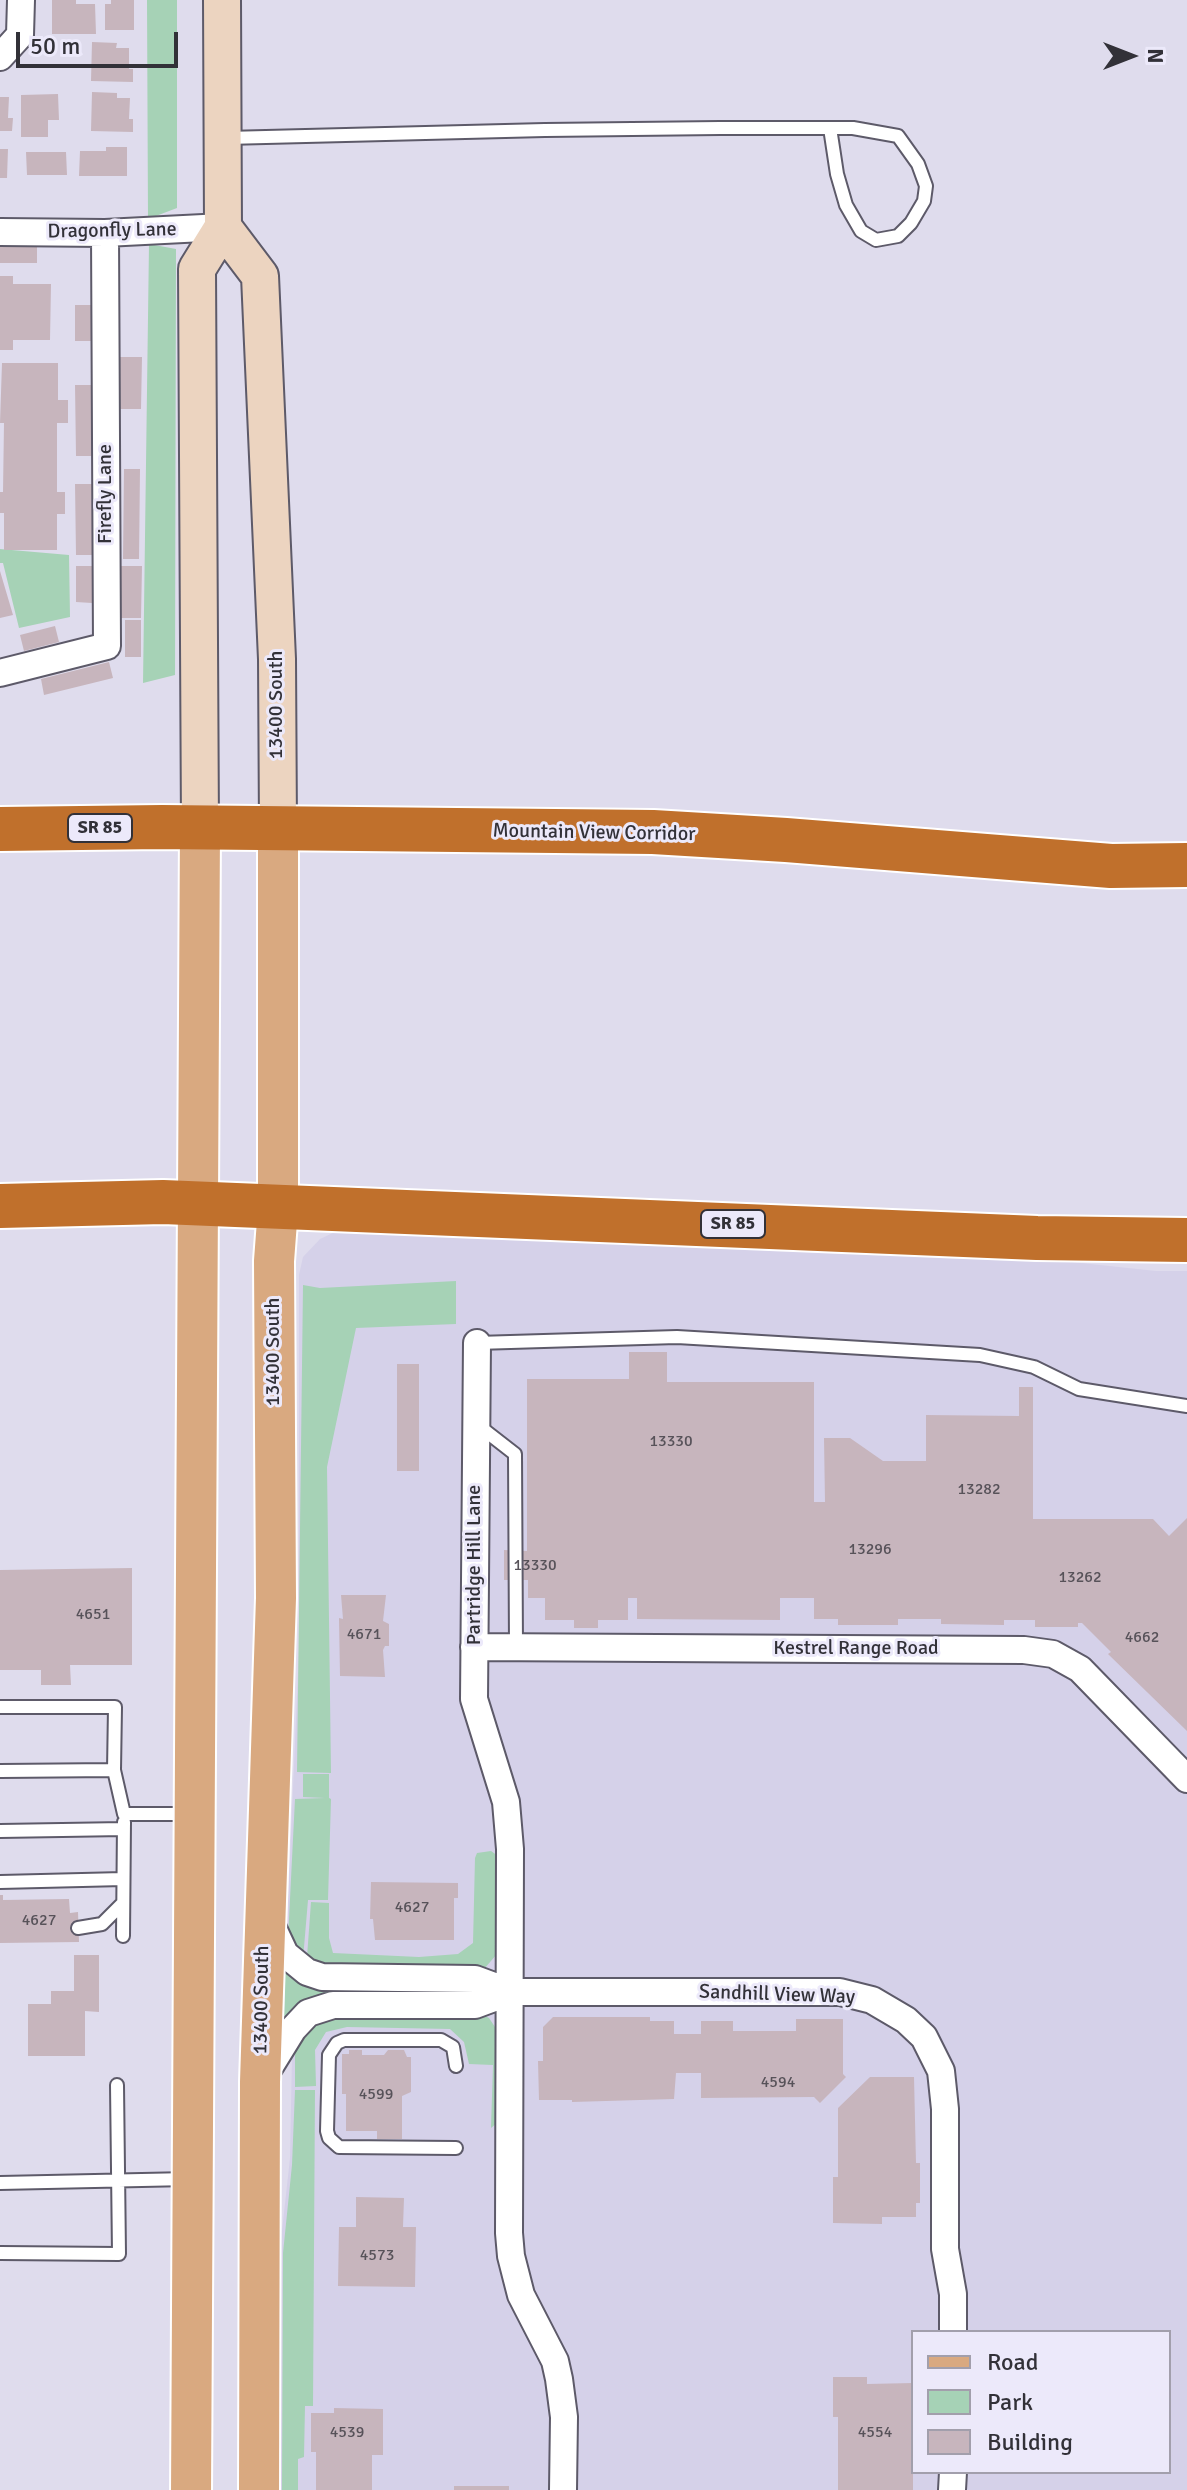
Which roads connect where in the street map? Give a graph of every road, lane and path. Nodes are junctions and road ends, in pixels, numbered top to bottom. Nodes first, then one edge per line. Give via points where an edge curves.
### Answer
1 (21, 0) edge
2 (222, 0) edge
3 (4, 54) edge
4 (830, 128) junction
5 (223, 138) junction
6 (223, 227) junction
7 (0, 232) edge
8 (105, 233) junction
9 (0, 673) edge
10 (200, 828) junction
11 (278, 828) junction
12 (0, 829) edge
13 (1187, 865) edge
14 (198, 1205) junction
15 (0, 1206) edge
16 (278, 1208) junction
17 (1187, 1240) edge
18 (477, 1343) joint
19 (1187, 1406) edge
20 (476, 1424) junction
21 (474, 1647) junction
22 (516, 1647) junction
23 (0, 1707) edge
24 (114, 1770) junction
25 (0, 1771) edge
26 (1187, 1779) edge
27 (124, 1814) junction
28 (194, 1814) junction
29 (124, 1829) junction
30 (0, 1831) edge
31 (123, 1879) junction
32 (0, 1882) edge
33 (123, 1903) junction
34 (264, 1908) junction
35 (78, 1928) dead end
36 (123, 1936) dead end
37 (510, 1992) junction
38 (456, 2066) dead end
39 (260, 2082) junction
40 (117, 2085) dead end
41 (456, 2148) dead end
42 (192, 2179) junction
43 (118, 2181) junction
44 (0, 2183) edge
45 (0, 2253) edge
46 (953, 2330) edge
47 (191, 2490) edge
48 (259, 2490) edge
49 (563, 2490) edge

1 - 3 street via 20,35
2 - 5 main road
4 - 4 lane via 898,136 918,164 926,186 924,201 898,236 876,240 861,231 843,195
4 - 5 lane
5 - 6 main road
6 - 8 street, Dragonfly Lane
6 - 10 main road via 197,269
6 - 11 main road, 13400 South via 260,276 277,659
7 - 8 street, Dragonfly Lane
8 - 9 street, Firefly Lane via 107,646
10 - 11 highway, Mountain View Corridor / SR 85
10 - 12 highway, Mountain View Corridor / SR 85
10 - 14 main road
11 - 13 highway, Mountain View Corridor / SR 85 via 653,832 1111,866
11 - 16 main road, 13400 South
14 - 15 highway, SR 85
14 - 16 highway, SR 85
14 - 28 main road
16 - 17 highway, SR 85
16 - 34 main road, 13400 South via 276,1598
18 - 19 lane, Partridge Hill Lane via 677,1337 980,1355 1034,1367 1079,1389
18 - 20 street, Partridge Hill Lane
20 - 21 street, Partridge Hill Lane
20 - 22 lane via 515,1454
21 - 22 street, Kestrel Range Road
21 - 37 street, Partridge Hill Lane via 476,1710 508,1815
22 - 26 street, Kestrel Range Road via 1053,1654 1080,1669
23 - 24 lane via 115,1707
24 - 25 lane
24 - 27 lane
27 - 28 lane
27 - 29 lane
28 - 42 main road
29 - 30 lane
29 - 31 lane
31 - 32 lane
31 - 33 lane
33 - 35 lane via 102,1924
33 - 36 lane
34 - 37 street, Sandhill View Way via 285,1954 307,1972 339,1979 475,1979
34 - 39 main road, 13400 South
37 - 39 street, Sandhill View Way via 475,2005 322,2007 293,2029
37 - 46 street, Sandhill View Way via 840,1992 872,2000 906,2020 932,2050 945,2096 945,2249
37 - 49 street, Partridge Hill Lane via 511,2256 521,2295 555,2361 564,2417
38 - 41 lane via 453,2047 441,2040 344,2040 329,2055 327,2131 339,2147
39 - 48 main road, 13400 South
40 - 43 lane
42 - 43 lane
42 - 47 main road
43 - 44 lane
43 - 45 lane via 119,2254

